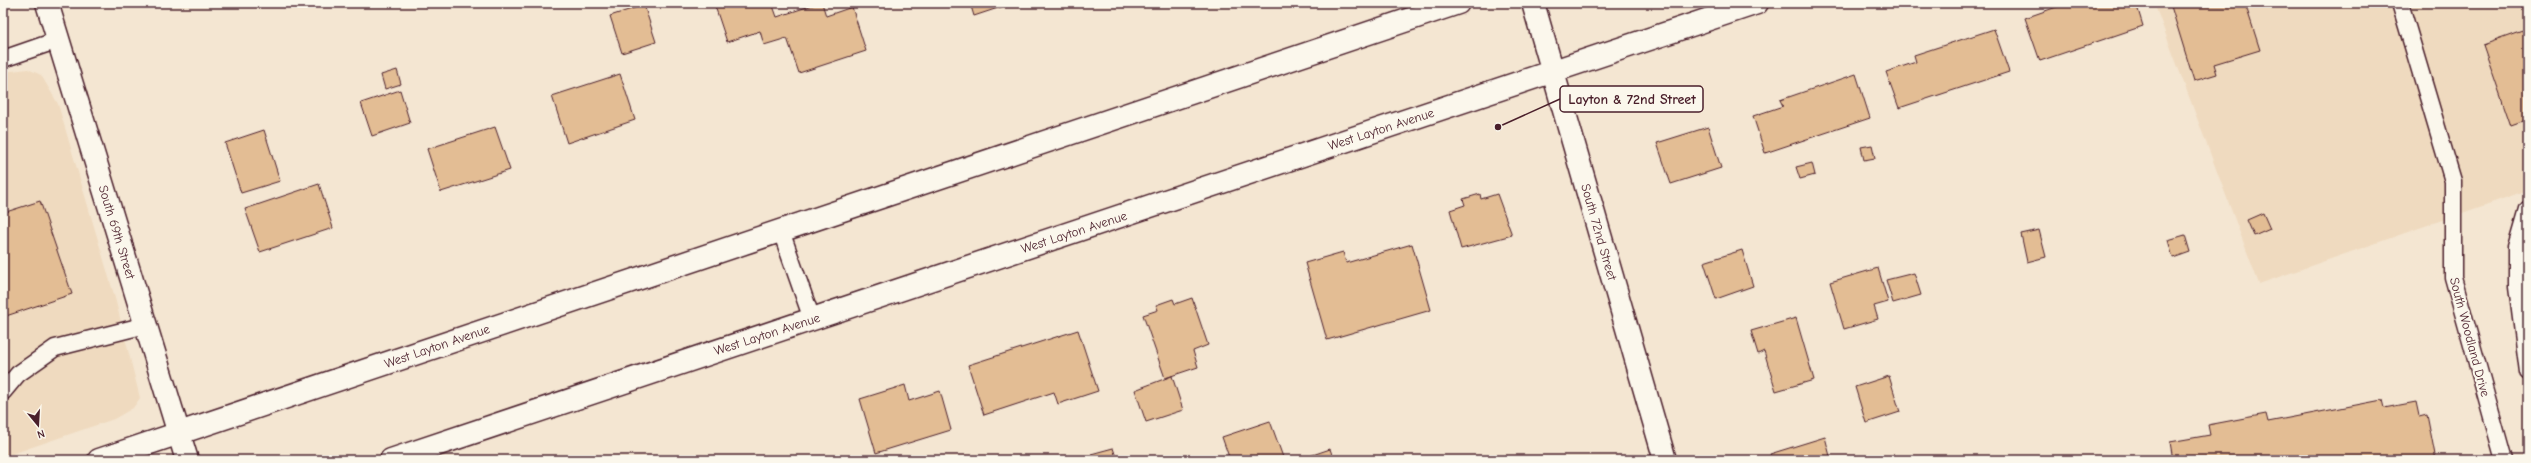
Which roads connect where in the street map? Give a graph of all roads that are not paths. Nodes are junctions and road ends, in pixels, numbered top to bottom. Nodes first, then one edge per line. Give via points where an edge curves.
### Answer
1 (47, 3) edge
2 (1458, 3) edge
3 (1533, 3) edge
4 (1757, 3) edge
5 (2400, 3) edge
6 (58, 40) junction
7 (3, 59) edge
8 (1553, 71) junction
9 (2528, 209) edge
10 (780, 231) junction
11 (812, 319) junction
12 (146, 325) junction
13 (2528, 372) edge
14 (3, 392) edge
15 (179, 434) junction
16 (99, 460) edge
17 (187, 460) edge
18 (391, 460) edge
19 (1665, 460) edge
20 (2504, 460) edge

1 - 6 main road, South 69th Street
2 - 10 main road, West Layton Avenue
3 - 8 main road, South 72nd Street
4 - 8 main road, West Layton Avenue
5 - 20 lane, South Woodland Drive via 2453,181 2453,278
6 - 7 lane
6 - 12 main road, South 69th Street
8 - 11 main road, West Layton Avenue
8 - 19 main road, South 72nd Street
9 - 13 lane via 2517,247 2517,286
10 - 11 lane
10 - 15 main road, West Layton Avenue
11 - 18 main road, West Layton Avenue
12 - 14 lane via 55,348 18,374
12 - 15 main road, South 69th Street
15 - 16 main road, West Layton Avenue
15 - 17 main road, South 69th Street

